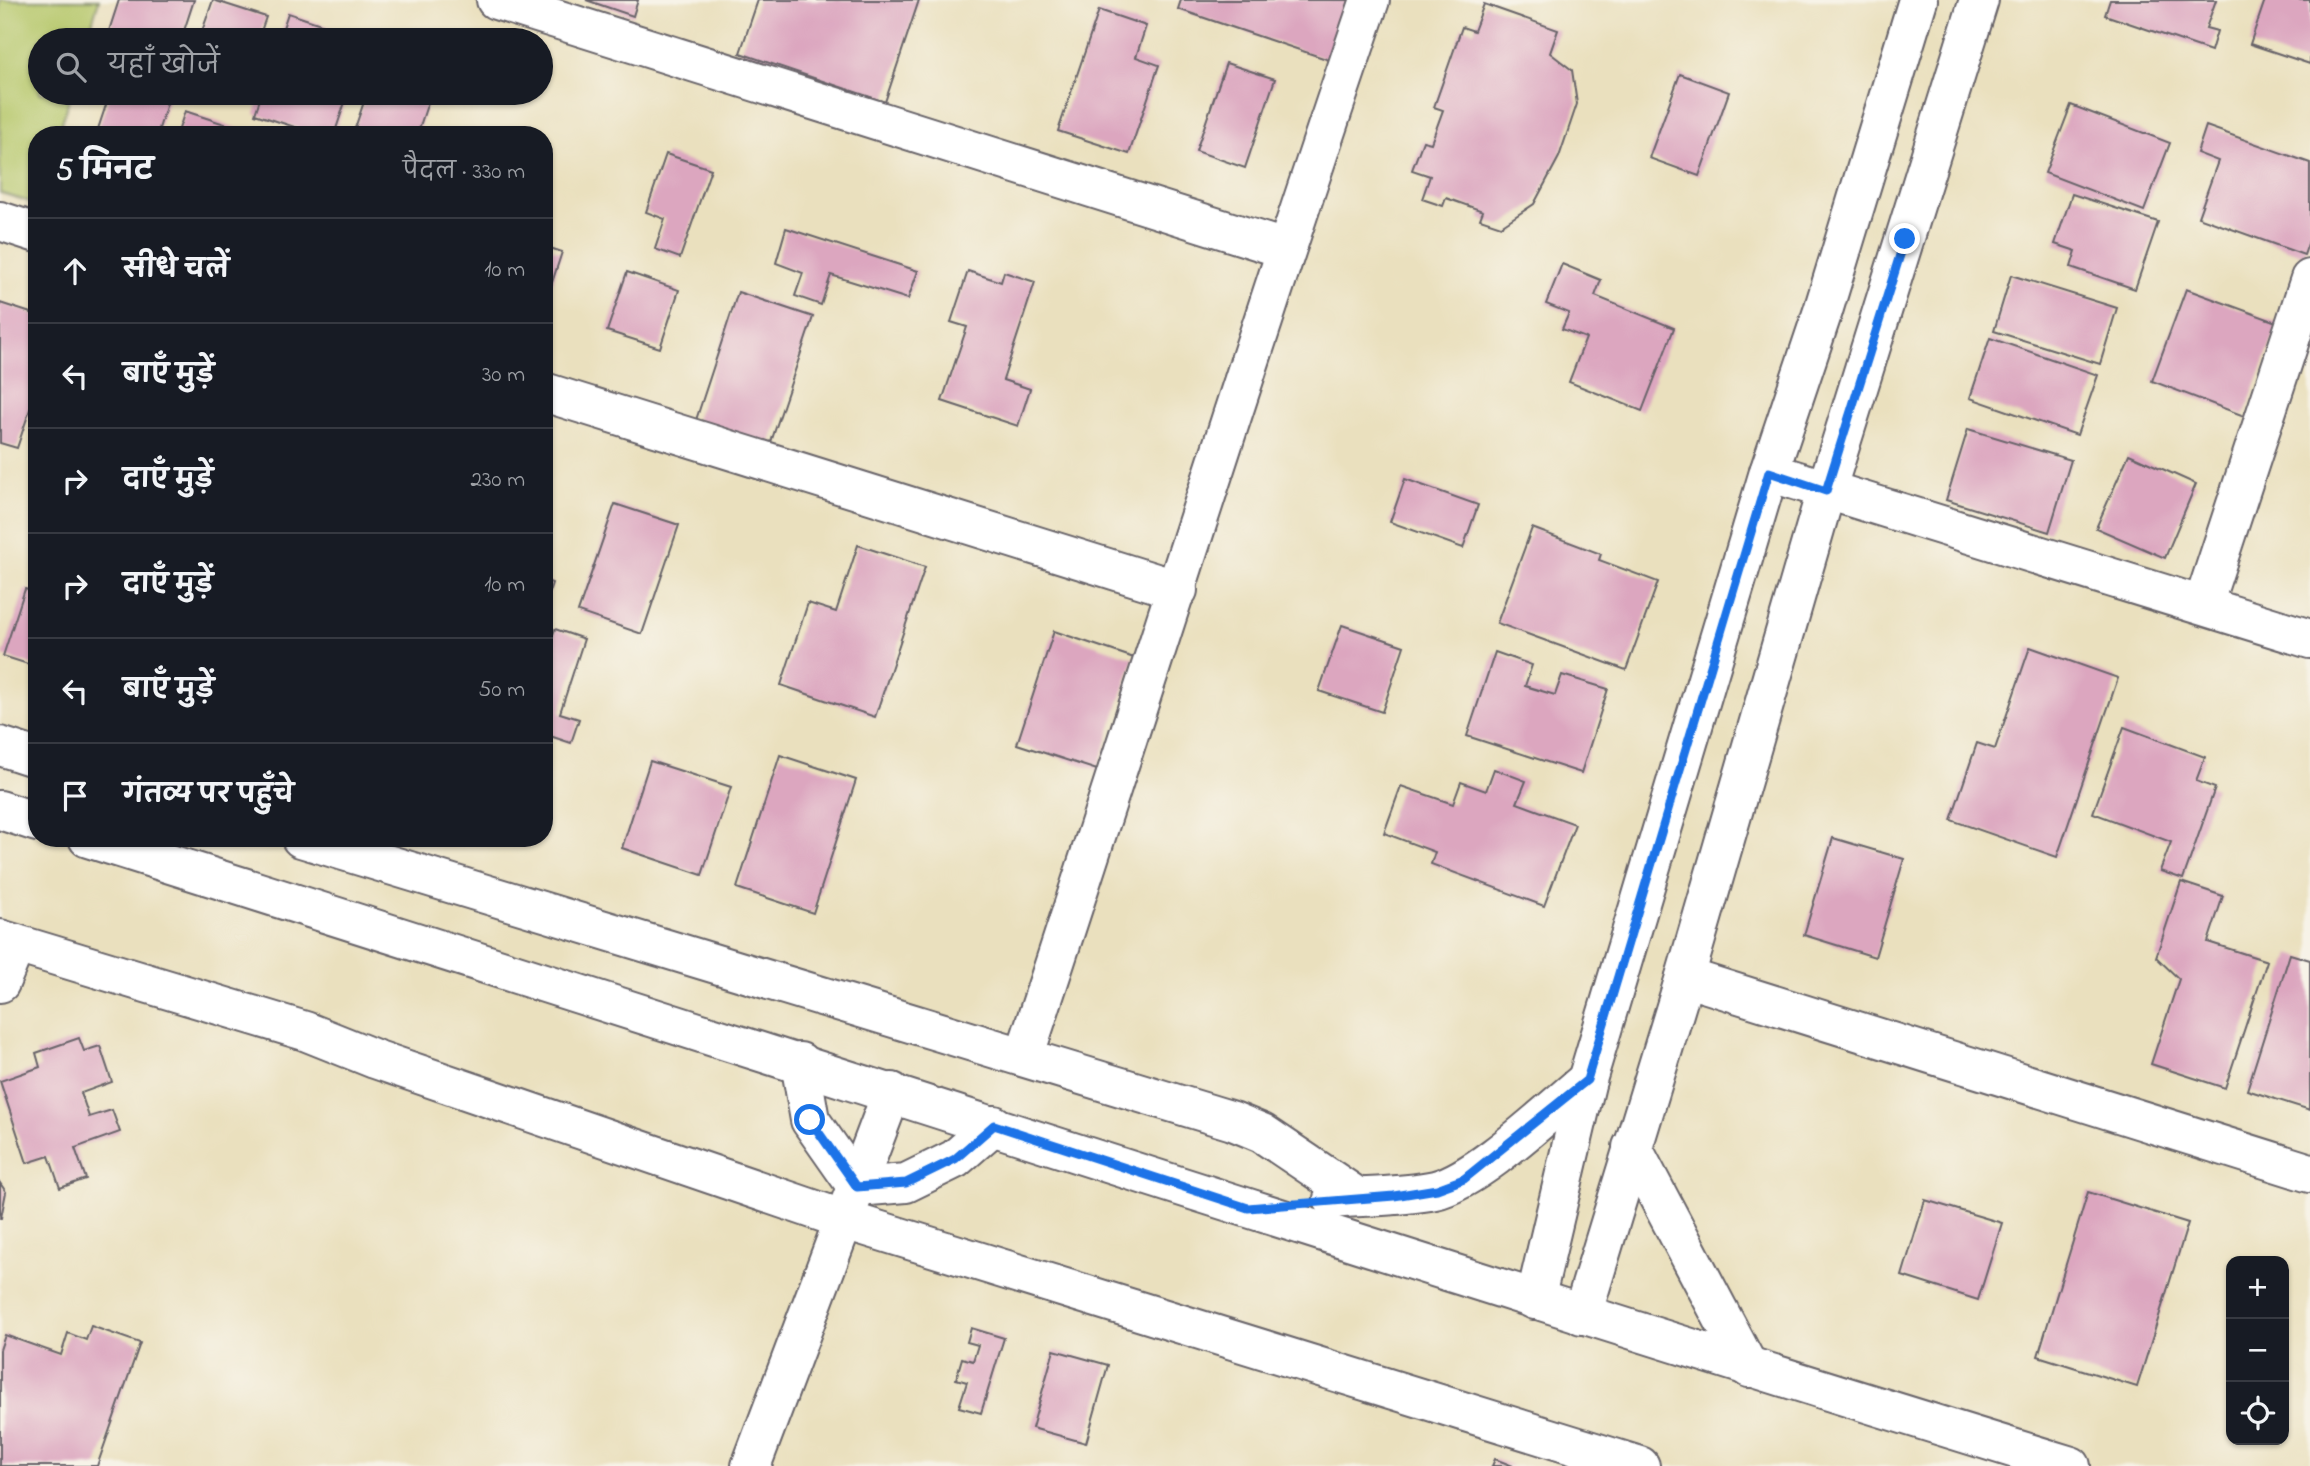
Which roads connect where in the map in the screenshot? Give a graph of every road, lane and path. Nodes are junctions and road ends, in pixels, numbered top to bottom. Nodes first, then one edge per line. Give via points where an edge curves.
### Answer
1 (496, 0) edge
2 (1370, 0) edge
3 (1917, 0) edge
4 (1979, 0) edge
5 (0, 221) edge
6 (28, 230) edge
7 (1285, 249) junction
8 (2310, 279) edge
9 (553, 395) edge
10 (1769, 472) junction
11 (1826, 491) junction
12 (1178, 590) junction
13 (2203, 605) junction
14 (2310, 639) edge
15 (0, 746) edge
16 (28, 755) edge
17 (0, 810) edge
18 (28, 819) edge
19 (117, 847) edge
20 (331, 847) edge
21 (8, 941) edge
22 (1685, 977) junction
23 (0, 983) edge
24 (1024, 1057) junction
25 (800, 1062) junction
26 (1587, 1080) junction
27 (892, 1092) junction
28 (994, 1125) junction
29 (1632, 1147) junction
30 (2310, 1173) edge
31 (1357, 1197) junction
32 (851, 1204) junction
33 (1248, 1208) junction
34 (1535, 1300) junction
35 (1582, 1315) junction
36 (1749, 1368) junction
37 (751, 1466) edge
38 (1640, 1466) edge
39 (2071, 1466) edge

1 - 7 street
2 - 7 street
3 - 10 street
4 - 11 street
5 - 6 street
7 - 12 street
8 - 13 street
9 - 12 street
10 - 11 street
10 - 26 street
11 - 13 street
11 - 22 street
12 - 24 street
13 - 14 street
15 - 16 street
17 - 18 street
19 - 25 street
20 - 24 street
21 - 23 street
21 - 32 street
22 - 29 street
22 - 30 street
24 - 31 street via 1262,1133
25 - 27 street
25 - 32 street via 810,1120
26 - 31 street via 1464,1179 1418,1192
26 - 34 street
27 - 28 street
27 - 32 street
28 - 32 street via 955,1159
28 - 33 street
29 - 35 street
29 - 36 street
31 - 33 street
32 - 37 street
32 - 38 street
33 - 34 street
34 - 35 street
35 - 36 street
36 - 39 street

